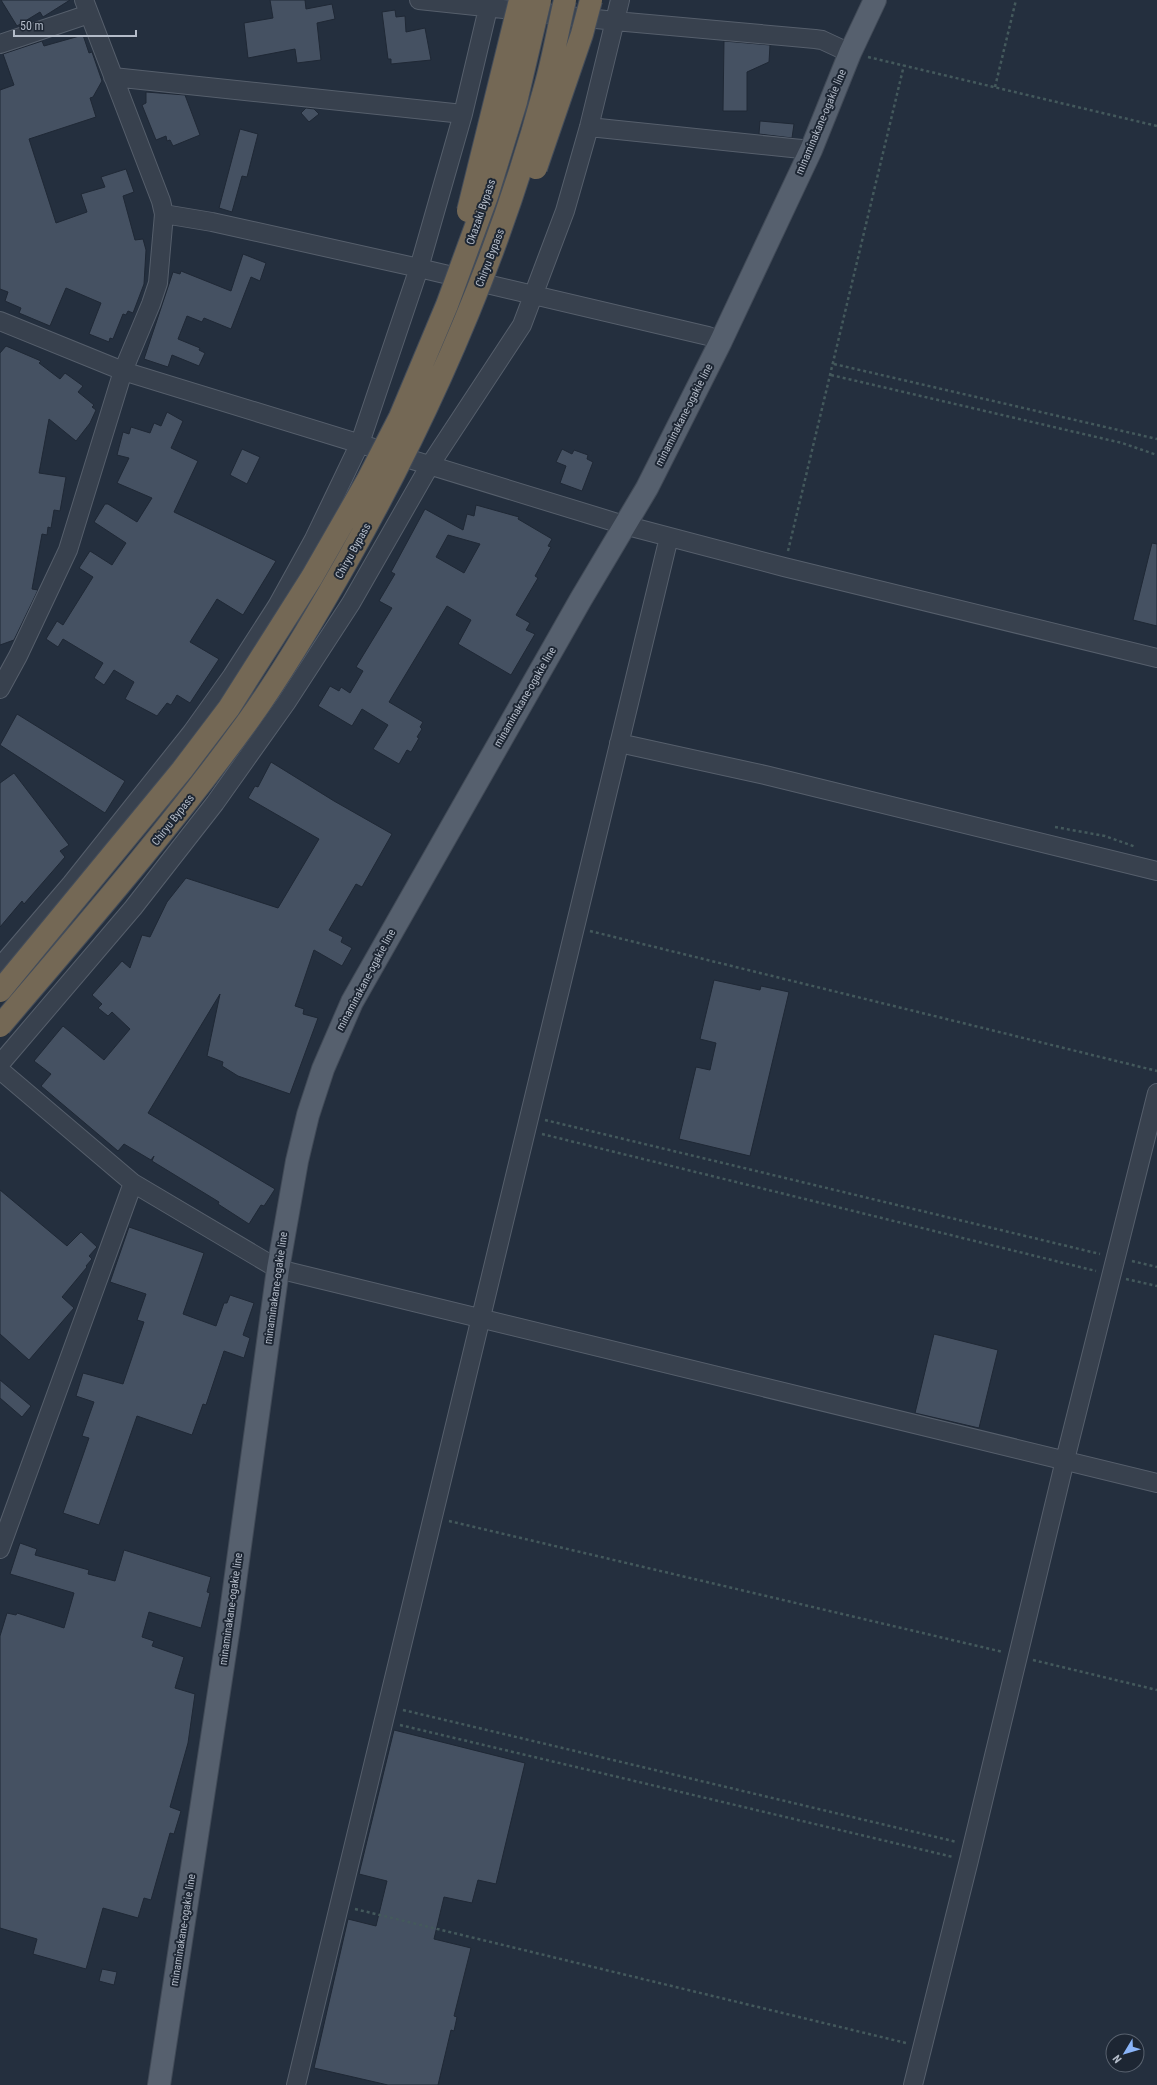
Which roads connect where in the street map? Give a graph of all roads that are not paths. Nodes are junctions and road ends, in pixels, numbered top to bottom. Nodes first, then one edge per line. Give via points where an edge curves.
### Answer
1 (419, 0) edge
2 (520, 0) edge
3 (540, 0) edge
4 (565, 0) edge
5 (591, 0) edge
6 (620, 0) edge
7 (875, 0) edge
8 (490, 3) edge
9 (87, 7) edge
10 (615, 21) junction
11 (0, 44) edge
12 (850, 54) junction
13 (114, 77) junction
14 (463, 114) junction
15 (589, 127) junction
16 (810, 150) junction
17 (164, 214) junction
18 (418, 268) junction
19 (534, 295) junction
20 (0, 321) edge
21 (721, 341) junction
22 (123, 371) junction
23 (400, 417) junction
24 (360, 443) junction
25 (430, 465) junction
26 (388, 488) junction
27 (624, 525) junction
28 (669, 537) junction
29 (1157, 658) edge
30 (0, 689) edge
31 (619, 742) junction
32 (1157, 871) edge
33 (0, 967) edge
34 (0, 991) edge
35 (0, 1026) edge
36 (0, 1064) edge
37 (0, 1070) edge
38 (1157, 1093) edge
39 (133, 1183) junction
40 (278, 1269) junction
41 (480, 1320) junction
42 (1065, 1460) junction
43 (1157, 1483) edge
44 (0, 1549) edge
45 (159, 2085) edge
46 (296, 2085) edge
47 (913, 2085) edge

1 - 8 street
2 - 23 highway, bridge via 472,196
3 - 23 highway, Okazaki Bypass, bridge via 516,102 487,196 447,305
4 - 26 highway, Chiryu Bypass, bridge via 546,85 511,201 447,366
5 - 26 highway, bridge via 582,34 510,244 460,369 430,426
6 - 10 street
7 - 12 main road, minaminakane-ogakie line
8 - 10 street
8 - 14 street
9 - 11 street
9 - 13 street
10 - 12 street via 822,40
10 - 15 street
12 - 16 main road, minaminakane-ogakie line
13 - 14 street
13 - 17 street
14 - 18 street
15 - 16 street
15 - 19 street via 564,211
16 - 21 main road, minaminakane-ogakie line
17 - 18 street via 212,222
17 - 22 street via 158,283
18 - 19 street
18 - 24 street
19 - 21 street
19 - 25 street via 522,325
20 - 22 street
21 - 27 main road, minaminakane-ogakie line via 647,488
22 - 24 street
22 - 30 street via 68,550
23 - 34 highway, Chiryu Bypass, bridge via 312,577 229,708
24 - 25 street
24 - 33 street via 314,539 277,606 232,676 146,792
25 - 27 street
25 - 36 street via 351,603 286,703 219,797 133,908
26 - 35 highway, Chiryu Bypass, bridge via 330,591 250,718 144,855
27 - 28 street
27 - 40 main road, minaminakane-ogakie line via 356,995 336,1037 304,1130
28 - 29 street
28 - 31 street
31 - 32 street
31 - 41 street
37 - 39 street
38 - 42 street
39 - 40 street
39 - 44 street
40 - 41 street
40 - 45 main road, minaminakane-ogakie line via 229,1626
41 - 42 street
41 - 46 street
42 - 43 street
42 - 47 street

